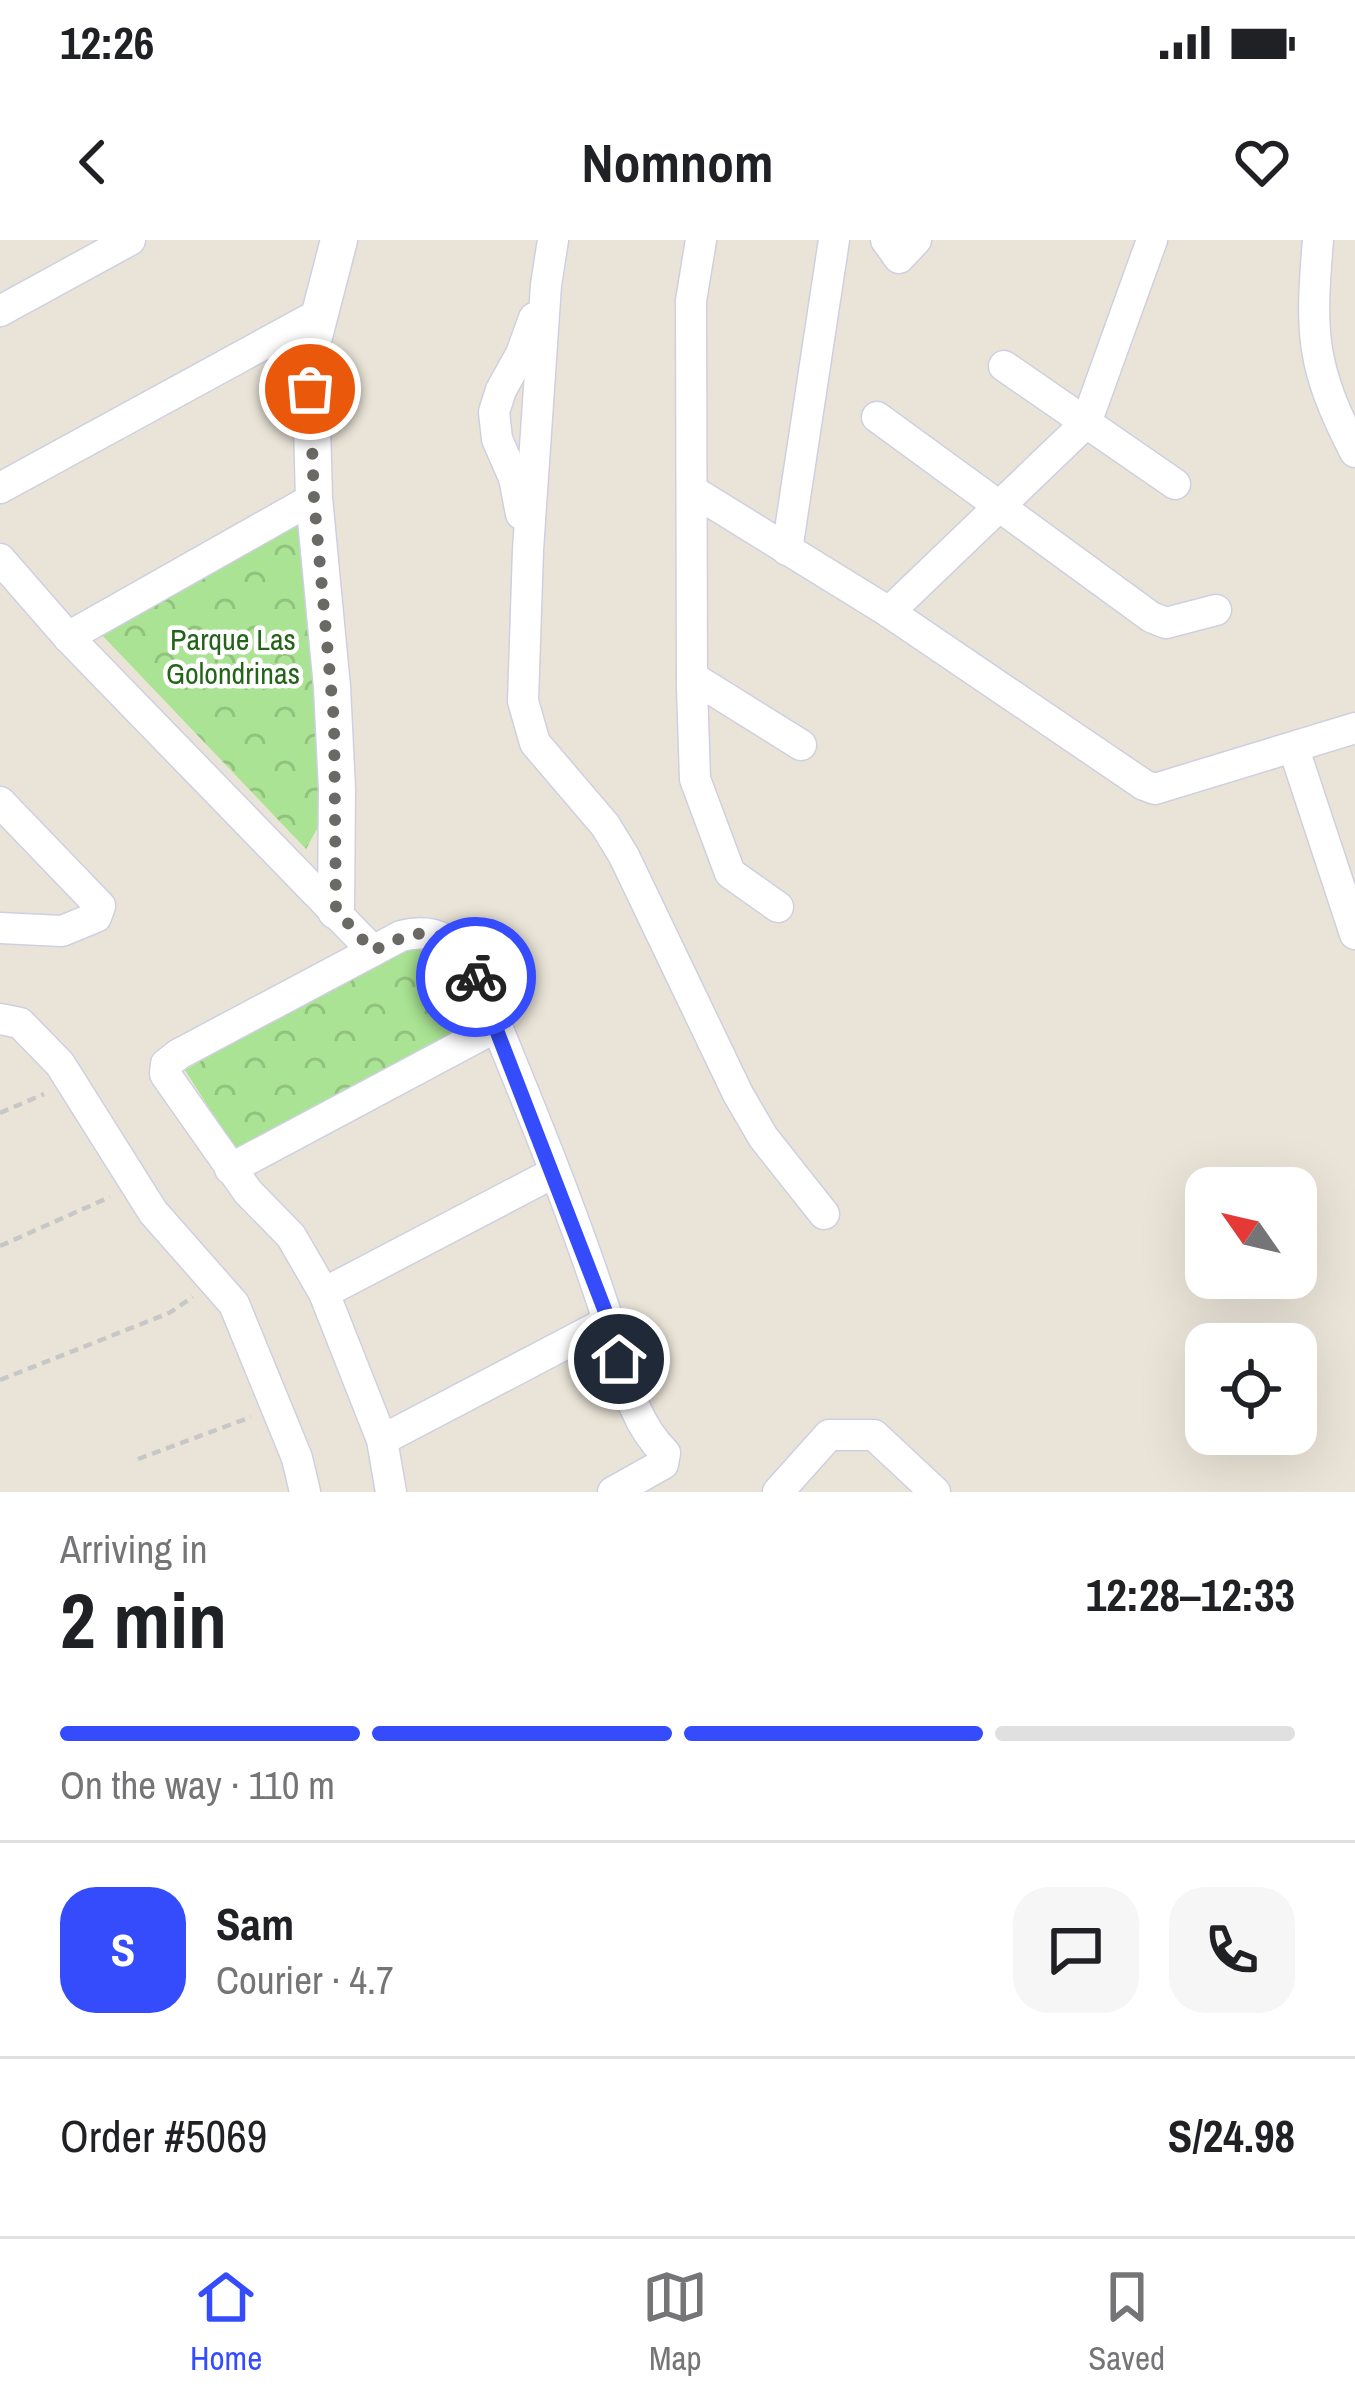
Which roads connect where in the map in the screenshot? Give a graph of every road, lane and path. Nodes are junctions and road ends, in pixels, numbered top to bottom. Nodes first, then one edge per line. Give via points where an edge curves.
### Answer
1 (130, 240) edge
2 (339, 240) edge
3 (553, 240) edge
4 (701, 240) edge
5 (834, 240) edge
6 (886, 240) edge
7 (916, 240) edge
8 (1152, 240) edge
9 (1318, 240) edge
10 (546, 285) junction
11 (0, 311) edge
12 (317, 315) junction
13 (1004, 366) dead end
14 (877, 417) dead end
15 (1086, 423) junction
16 (1355, 452) edge
17 (1175, 484) dead end
18 (0, 488) edge
19 (693, 490) junction
20 (314, 499) junction
21 (999, 508) junction
22 (528, 550) junction
23 (787, 550) junction
24 (1, 561) edge
25 (1216, 610) dead end
26 (889, 612) junction
27 (68, 637) junction
28 (692, 677) junction
29 (1355, 728) edge
30 (801, 745) dead end
31 (1294, 748) junction
32 (0, 802) edge
33 (1348, 887) edge
34 (778, 907) dead end
35 (336, 910) junction
36 (0, 928) edge
37 (1355, 934) edge
38 (373, 951) junction
39 (0, 1019) edge
40 (496, 1027) junction
41 (71, 1081) junction
42 (0, 1113) edge
43 (230, 1169) junction
44 (553, 1173) junction
45 (136, 1184) junction
46 (824, 1214) dead end
47 (0, 1246) edge
48 (216, 1281) junction
49 (324, 1293) junction
50 (609, 1321) junction
51 (0, 1380) edge
52 (277, 1407) junction
53 (382, 1440) junction
54 (138, 1460) dead end
55 (789, 1487) edge
56 (305, 1492) edge
57 (391, 1492) edge
58 (614, 1492) edge
59 (935, 1492) edge

1 - 11 street
2 - 12 street
3 - 10 street
4 - 19 street via 691,301
5 - 23 street
6 - 7 street via 899,258
8 - 15 street
9 - 16 street via 1319,370
10 - 22 street
10 - 22 street via 494,412
12 - 18 street
12 - 20 street via 310,352
13 - 15 street
14 - 21 street
15 - 17 street
15 - 21 street
19 - 23 street
19 - 28 street
20 - 27 street
20 - 35 street via 332,686
21 - 25 street via 1151,617 1166,623
21 - 26 street
22 - 46 street via 523,701 535,743 605,825 738,1094
23 - 26 street
24 - 27 street
26 - 31 street via 1144,785
27 - 35 street
28 - 30 street
28 - 34 street via 695,779 730,872
29 - 31 street
31 - 33 street
32 - 36 street via 100,906 97,917 62,931
33 - 37 street
35 - 38 street
38 - 40 street via 416,932 445,938 466,958
38 - 43 street via 166,1064 171,1085
39 - 41 street via 20,1023
40 - 43 street
40 - 44 street
41 - 42 path
41 - 45 street
43 - 49 street via 291,1236
44 - 49 street
44 - 50 street
45 - 47 path
45 - 48 street
48 - 51 path via 169,1313
48 - 52 street via 234,1304
49 - 53 street
50 - 53 street
50 - 58 street via 630,1398 665,1453 664,1464
52 - 54 path
52 - 56 street
53 - 57 street
55 - 59 street via 829,1435 874,1435

